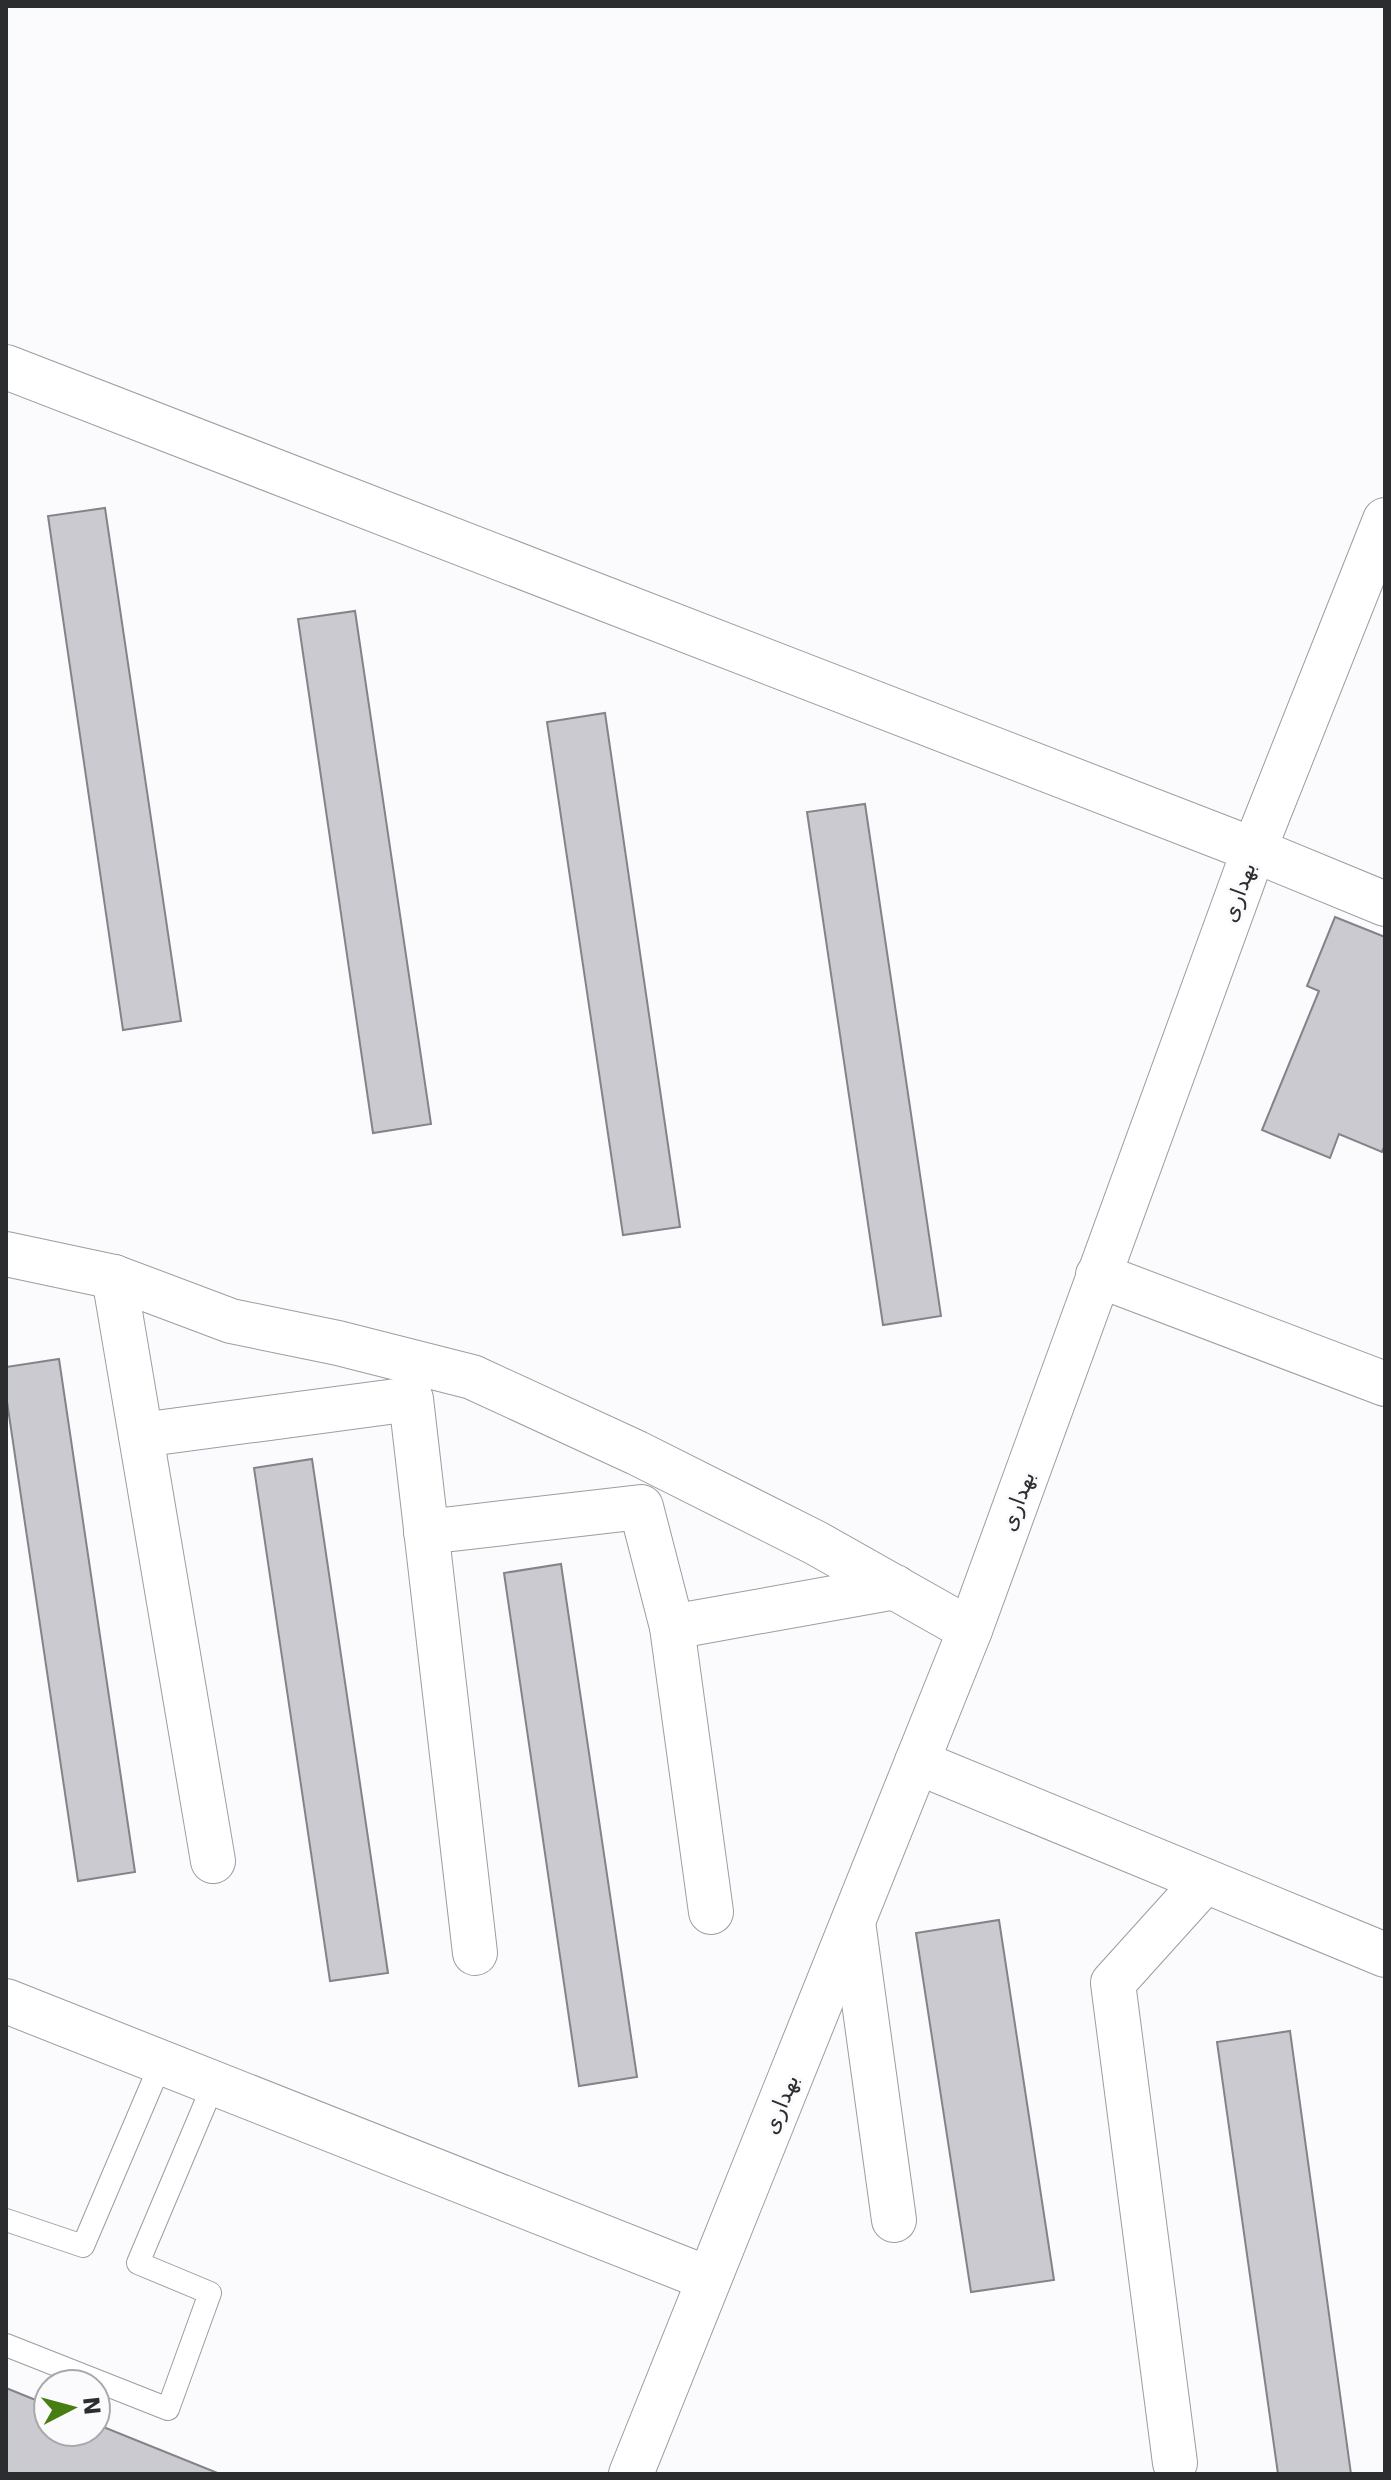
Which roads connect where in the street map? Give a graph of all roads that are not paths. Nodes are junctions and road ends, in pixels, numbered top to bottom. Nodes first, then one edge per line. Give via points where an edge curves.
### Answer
1 (6, 367) edge
2 (1385, 520) edge
3 (1254, 850) junction
4 (1385, 904) edge
5 (6, 1254) edge
6 (1098, 1275) junction
7 (114, 1277) junction
8 (1385, 1384) edge
9 (141, 1435) junction
10 (426, 1532) junction
11 (895, 1587) junction
12 (672, 1627) junction
13 (970, 1630) junction
14 (917, 1762) junction
15 (213, 1861) dead end
16 (1205, 1881) junction
17 (711, 1912) dead end
18 (853, 1922) junction
19 (475, 1953) dead end
20 (1385, 1955) edge
21 (6, 2001) edge
22 (161, 2063) junction
23 (214, 2083) junction
24 (6, 2220) edge
25 (894, 2220) dead end
26 (709, 2279) junction
27 (6, 2345) edge
28 (1175, 2463) dead end
29 (631, 2474) edge

1 - 3 street
2 - 3 street, بهداری
3 - 4 street
3 - 6 street, بهداری
5 - 7 street
6 - 8 street
6 - 13 street, بهداری
7 - 9 street
7 - 11 street via 231,1321 472,1377 651,1460
9 - 10 street via 411,1399
9 - 15 street
10 - 12 street via 641,1507
10 - 19 street
11 - 12 street
11 - 13 street
12 - 17 street
13 - 14 street, بهداری
14 - 16 street
14 - 18 street, بهداری
16 - 20 street
16 - 28 street via 1113,1983
18 - 25 street
18 - 26 street, بهداری
21 - 22 street
22 - 23 street
22 - 24 lane via 83,2246
23 - 26 street
23 - 27 lane via 138,2263 210,2293 168,2409
26 - 29 street, بهداری

